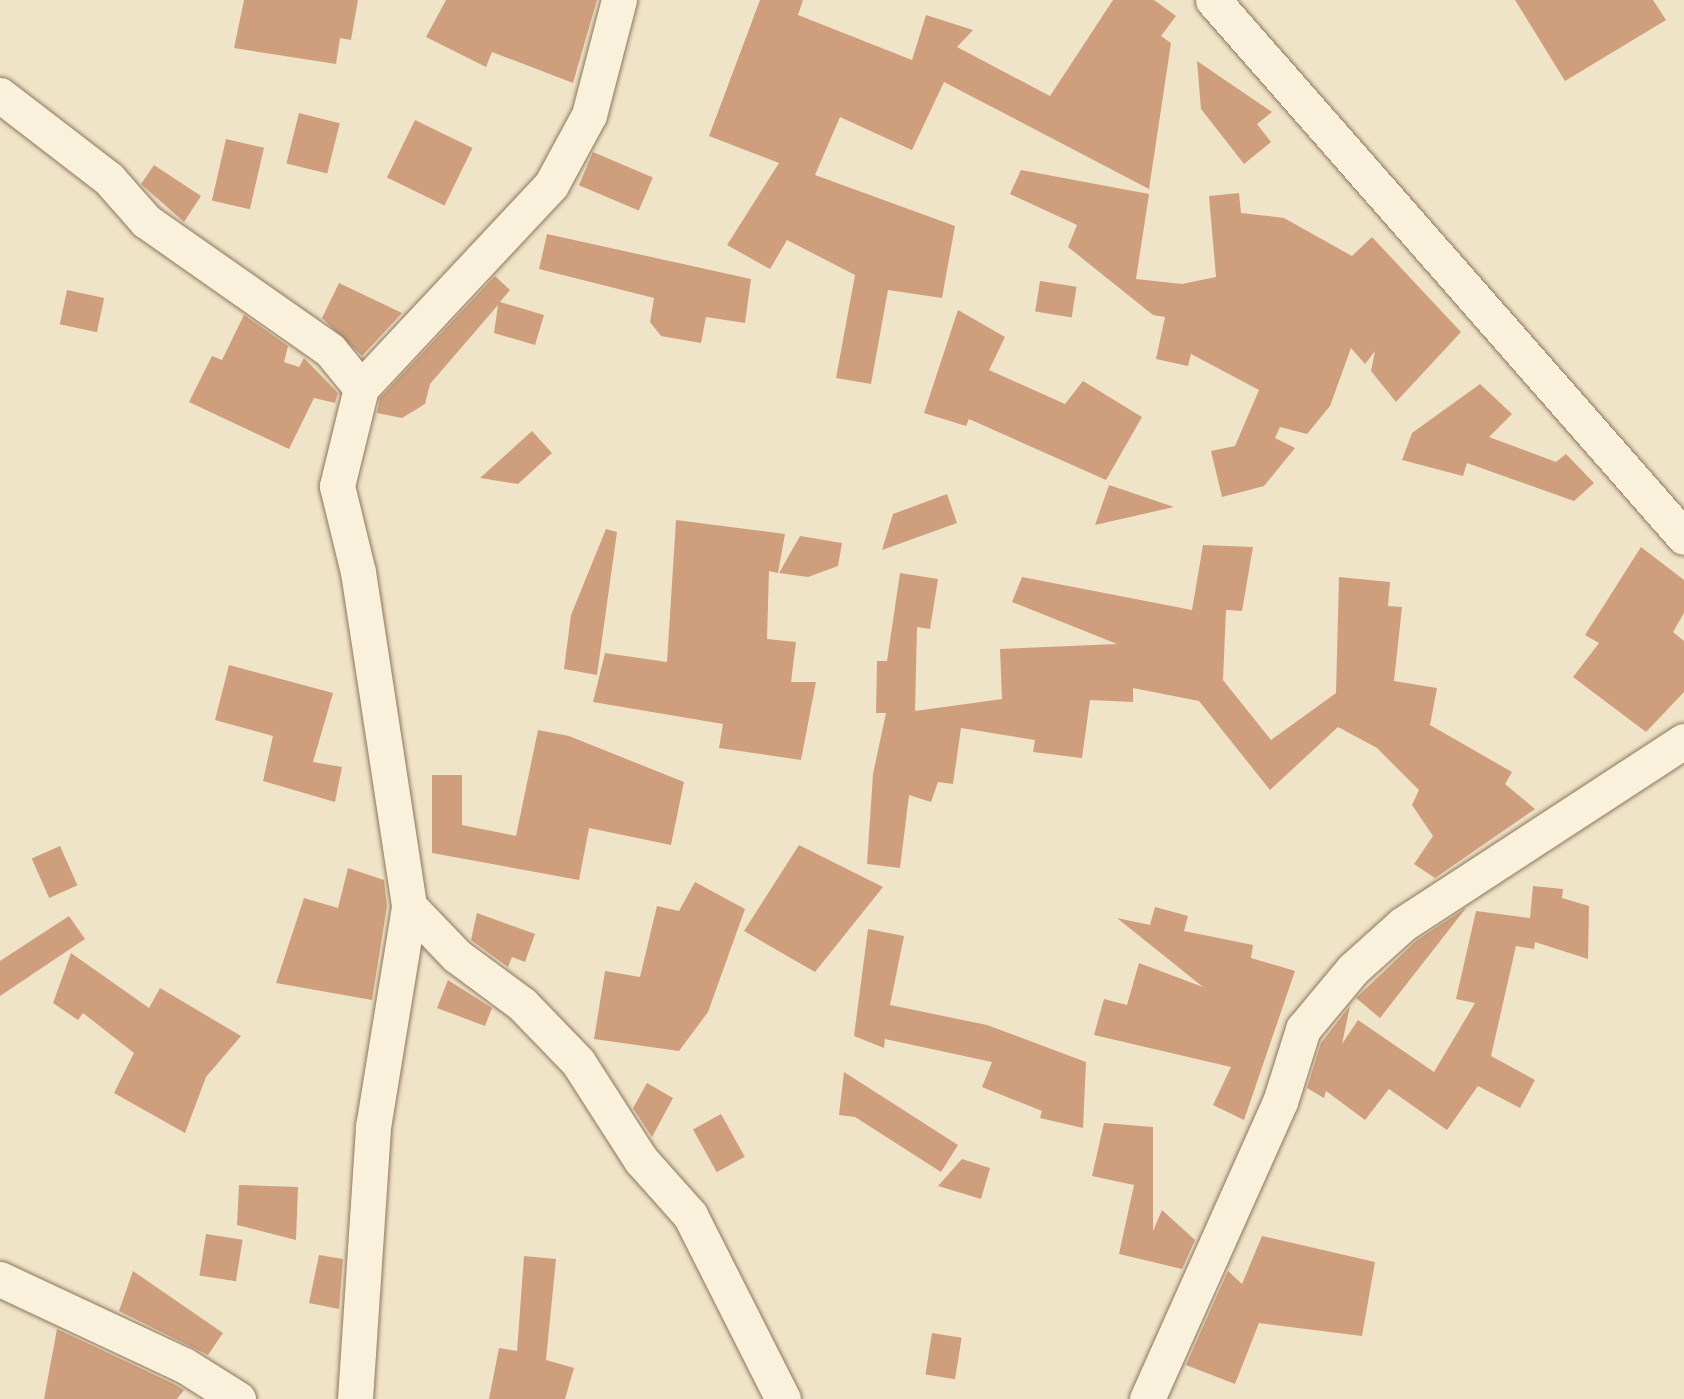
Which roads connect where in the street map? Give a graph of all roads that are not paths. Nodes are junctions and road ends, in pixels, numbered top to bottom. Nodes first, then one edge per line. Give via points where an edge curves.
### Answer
1 (620, 0) edge
2 (1212, 0) edge
3 (0, 95) edge
4 (360, 388) junction
5 (1684, 538) edge
6 (1684, 740) edge
7 (409, 906) junction
8 (0, 1280) edge
9 (238, 1399) edge
10 (355, 1399) edge
11 (782, 1399) edge
12 (1148, 1399) edge

1 - 4 street via 590,115 551,185
2 - 5 street
3 - 4 street via 110,179 146,220 330,350
4 - 7 street via 337,486 358,572
6 - 12 street via 1404,924 1353,969 1303,1029 1280,1102
7 - 10 street via 372,1127
7 - 11 street via 578,1062 641,1160 690,1216
8 - 9 street via 184,1365

